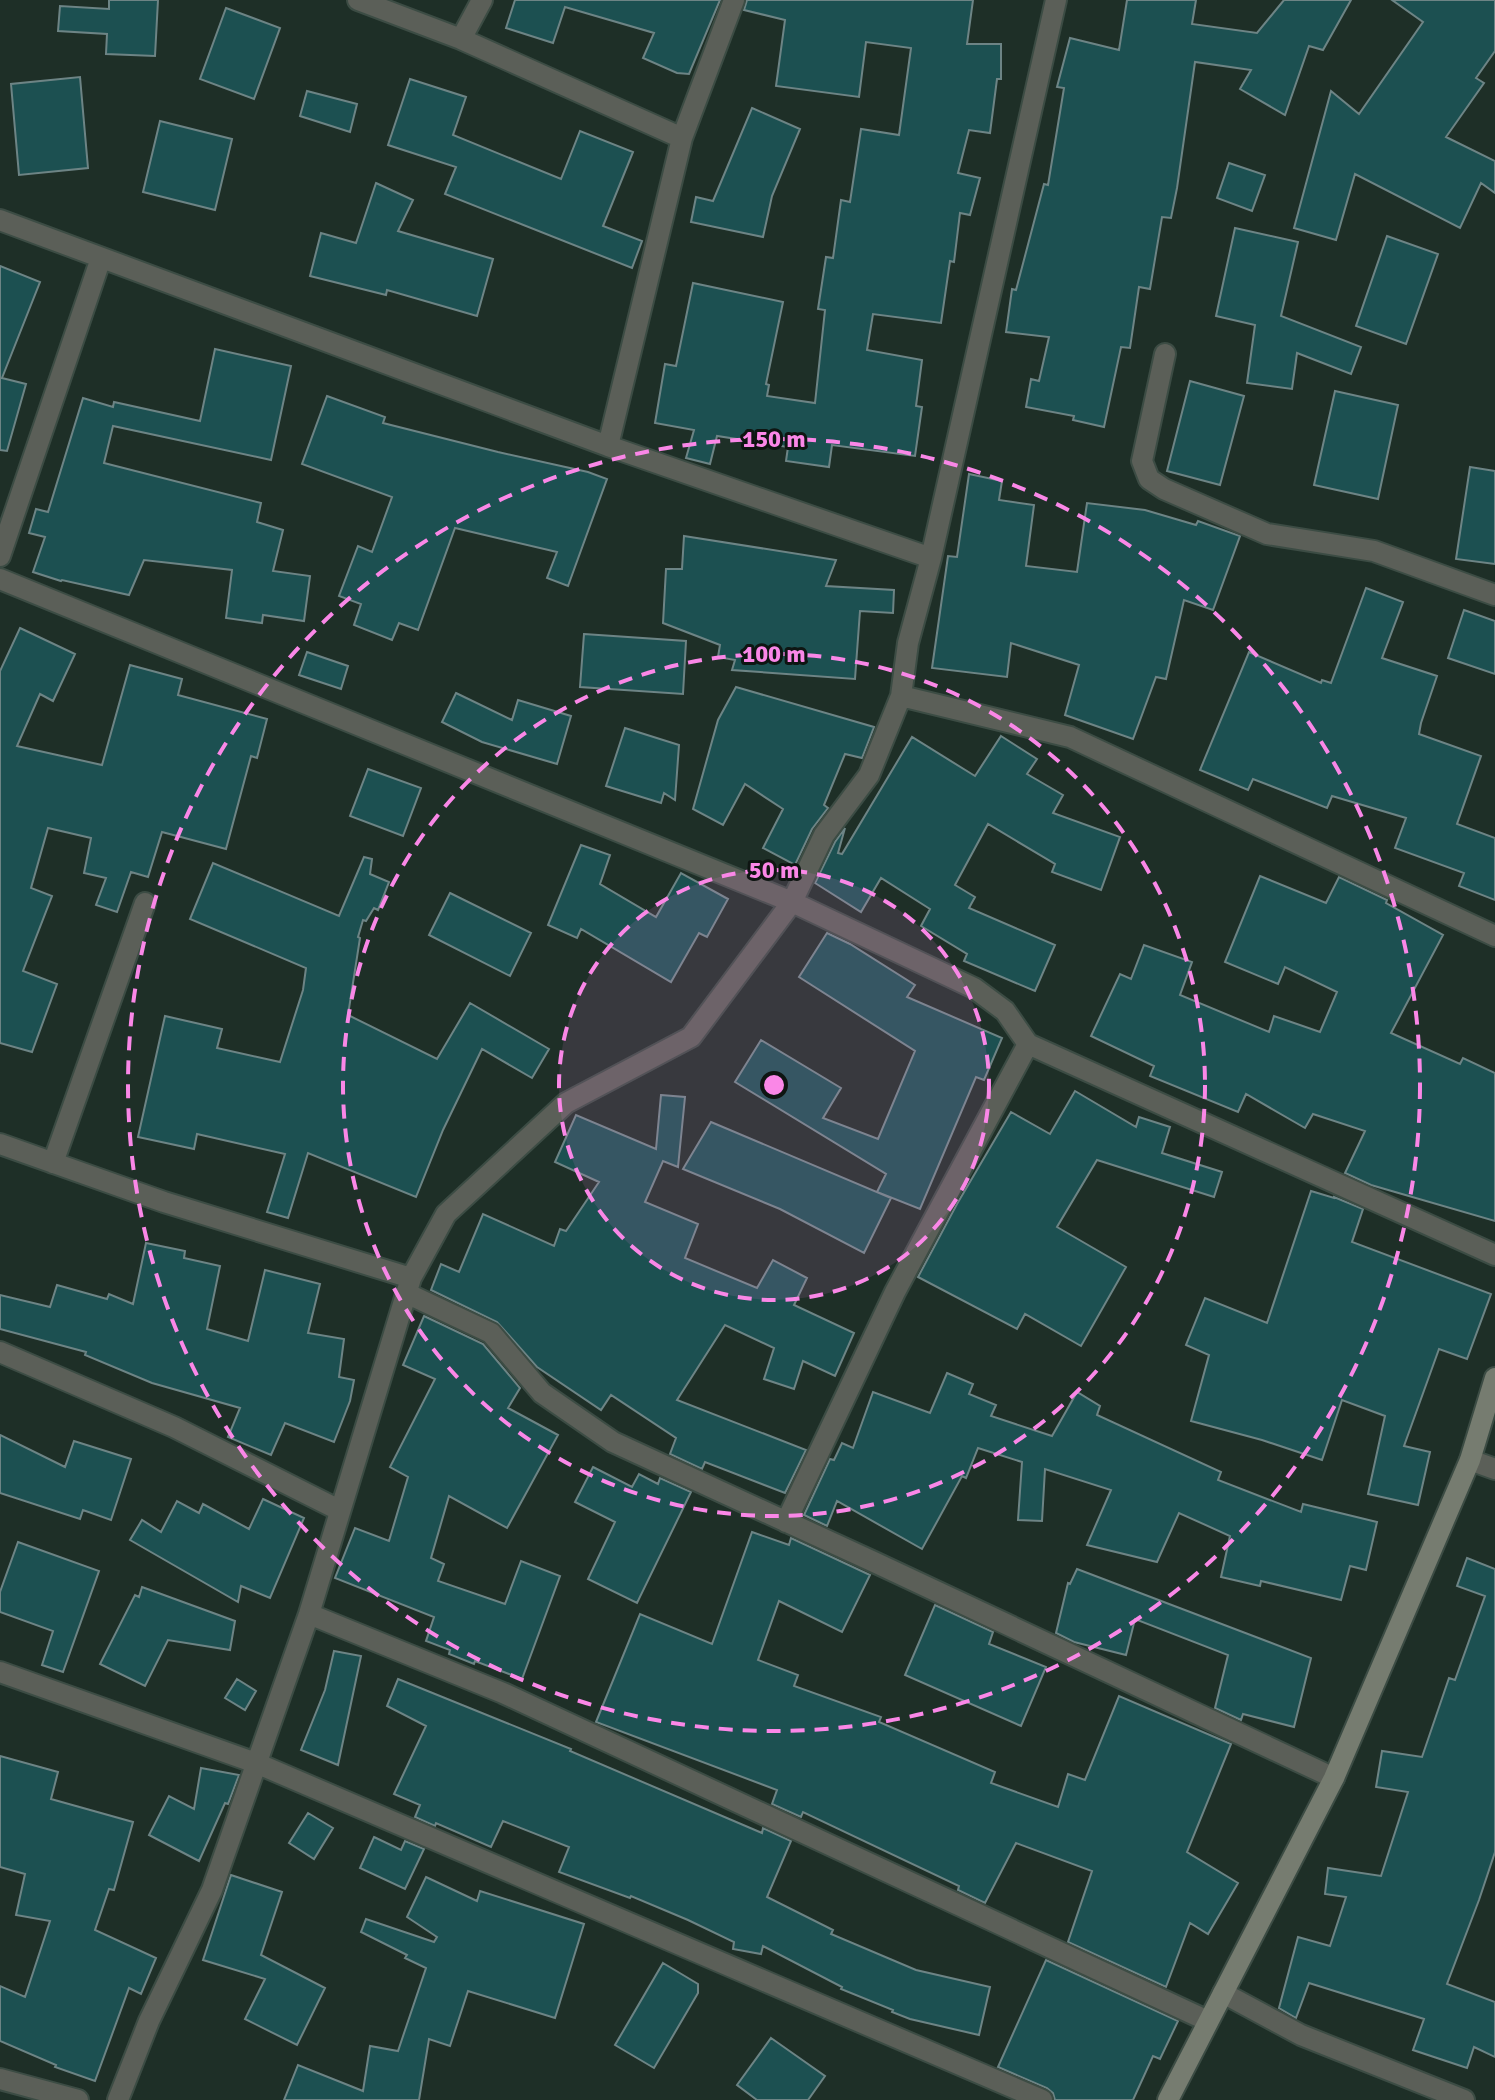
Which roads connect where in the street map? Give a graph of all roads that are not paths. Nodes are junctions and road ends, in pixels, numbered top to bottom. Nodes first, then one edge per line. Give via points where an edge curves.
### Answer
1 (358, 0) edge
2 (482, 0) edge
3 (734, 0) edge
4 (1056, 0) edge
5 (461, 39) junction
6 (682, 138) junction
7 (0, 220) edge
8 (101, 258) junction
9 (1165, 354) dead end
10 (608, 446) junction
11 (0, 556) edge
12 (931, 558) junction
13 (0, 579) edge
14 (1495, 595) edge
15 (901, 696) junction
16 (792, 902) junction
17 (145, 903) dead end
18 (1495, 936) edge
19 (1028, 1044) junction
20 (0, 1144) edge
21 (53, 1163) junction
22 (1495, 1255) edge
23 (408, 1285) junction
24 (0, 1352) edge
25 (1495, 1378) edge
26 (1470, 1460) junction
27 (1495, 1469) edge
28 (339, 1510) junction
29 (786, 1522) junction
30 (309, 1614) junction
31 (0, 1672) edge
32 (256, 1763) junction
33 (1334, 1778) junction
34 (1223, 1993) junction
35 (1208, 2021) junction
36 (0, 2079) edge
37 (78, 2100) edge
38 (118, 2100) edge
39 (1042, 2100) edge
40 (1168, 2100) edge
41 (1464, 2100) edge

1 - 5 street
2 - 5 street
3 - 6 street
4 - 12 street
5 - 6 street
6 - 10 street
7 - 8 street
8 - 10 street
8 - 11 street
9 - 14 street via 1142,461 1149,479 1267,534 1374,551
10 - 12 street
12 - 15 street via 908,643
13 - 16 street
15 - 16 street via 869,775 824,835
15 - 18 street via 1070,737
16 - 19 street via 974,988 1005,1011
16 - 23 street via 691,1037 566,1103 446,1214
17 - 21 street
19 - 22 street
19 - 29 street via 895,1292
20 - 21 street
21 - 23 street
23 - 28 street
23 - 29 street via 491,1333 542,1393 613,1442
24 - 28 street via 174,1427
25 - 26 street
26 - 27 street
26 - 33 street
28 - 30 street
29 - 33 street
30 - 32 street
30 - 35 street via 503,1693
31 - 32 street
32 - 38 street via 212,1890
32 - 39 street
33 - 34 street
34 - 35 street
34 - 41 street via 1301,2035
35 - 40 street
36 - 37 street

